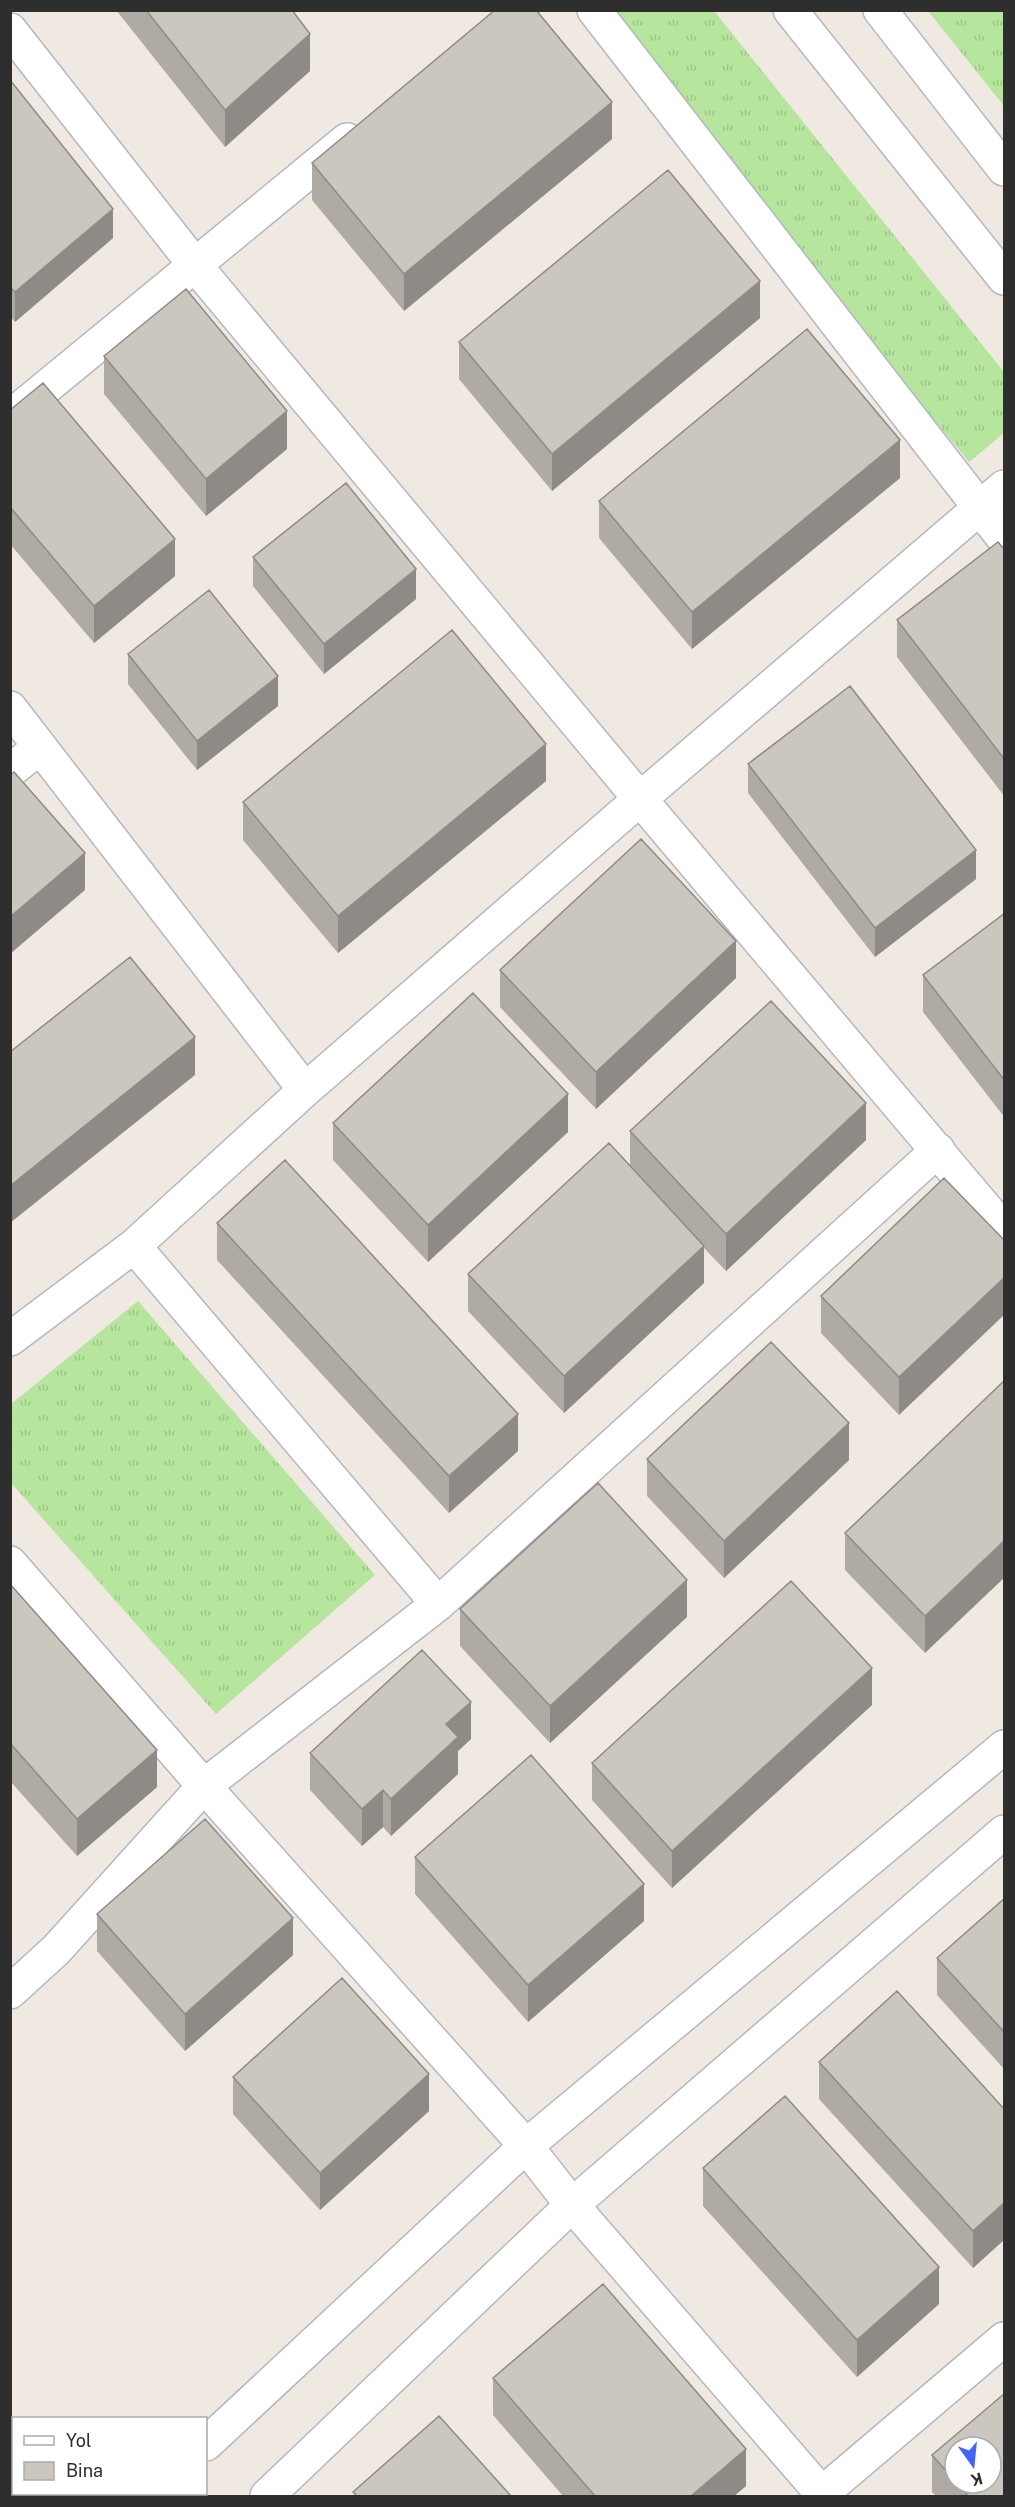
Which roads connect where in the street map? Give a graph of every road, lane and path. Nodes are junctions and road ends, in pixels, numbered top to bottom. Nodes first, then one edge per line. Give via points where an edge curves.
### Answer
1 (594, 10) edge
2 (790, 10) edge
3 (880, 10) edge
4 (10, 30) edge
5 (369, 122) edge
6 (1005, 169) edge
7 (194, 264) junction
8 (1005, 278) edge
9 (10, 417) edge
10 (1005, 488) edge
11 (980, 508) junction
12 (1005, 539) edge
13 (10, 708) edge
14 (40, 747) junction
15 (10, 771) edge
16 (640, 799) junction
17 (306, 1090) junction
18 (938, 1150) junction
19 (1005, 1230) edge
20 (134, 1246) junction
21 (10, 1339) edge
22 (10, 1563) edge
23 (438, 1604) junction
24 (1005, 1747) edge
25 (204, 1786) junction
26 (1005, 1832) edge
27 (10, 1992) edge
28 (526, 2146) junction
29 (572, 2205) junction
30 (1005, 2339) edge
31 (207, 2443) edge
32 (267, 2496) edge
33 (822, 2496) edge

1 - 11 street
2 - 8 street
3 - 6 street
4 - 7 street
5 - 7 street
7 - 9 street
7 - 16 street
10 - 11 street
11 - 12 street
11 - 16 street
13 - 14 street
14 - 15 street
14 - 17 street
16 - 17 street
16 - 18 street
17 - 20 street
18 - 19 street
18 - 23 street
20 - 21 street
20 - 23 street
22 - 25 street
23 - 25 street
24 - 28 street
25 - 27 street via 56,1950
25 - 28 street
26 - 29 street
28 - 29 street
28 - 31 street
29 - 32 street
29 - 33 street
30 - 33 street

